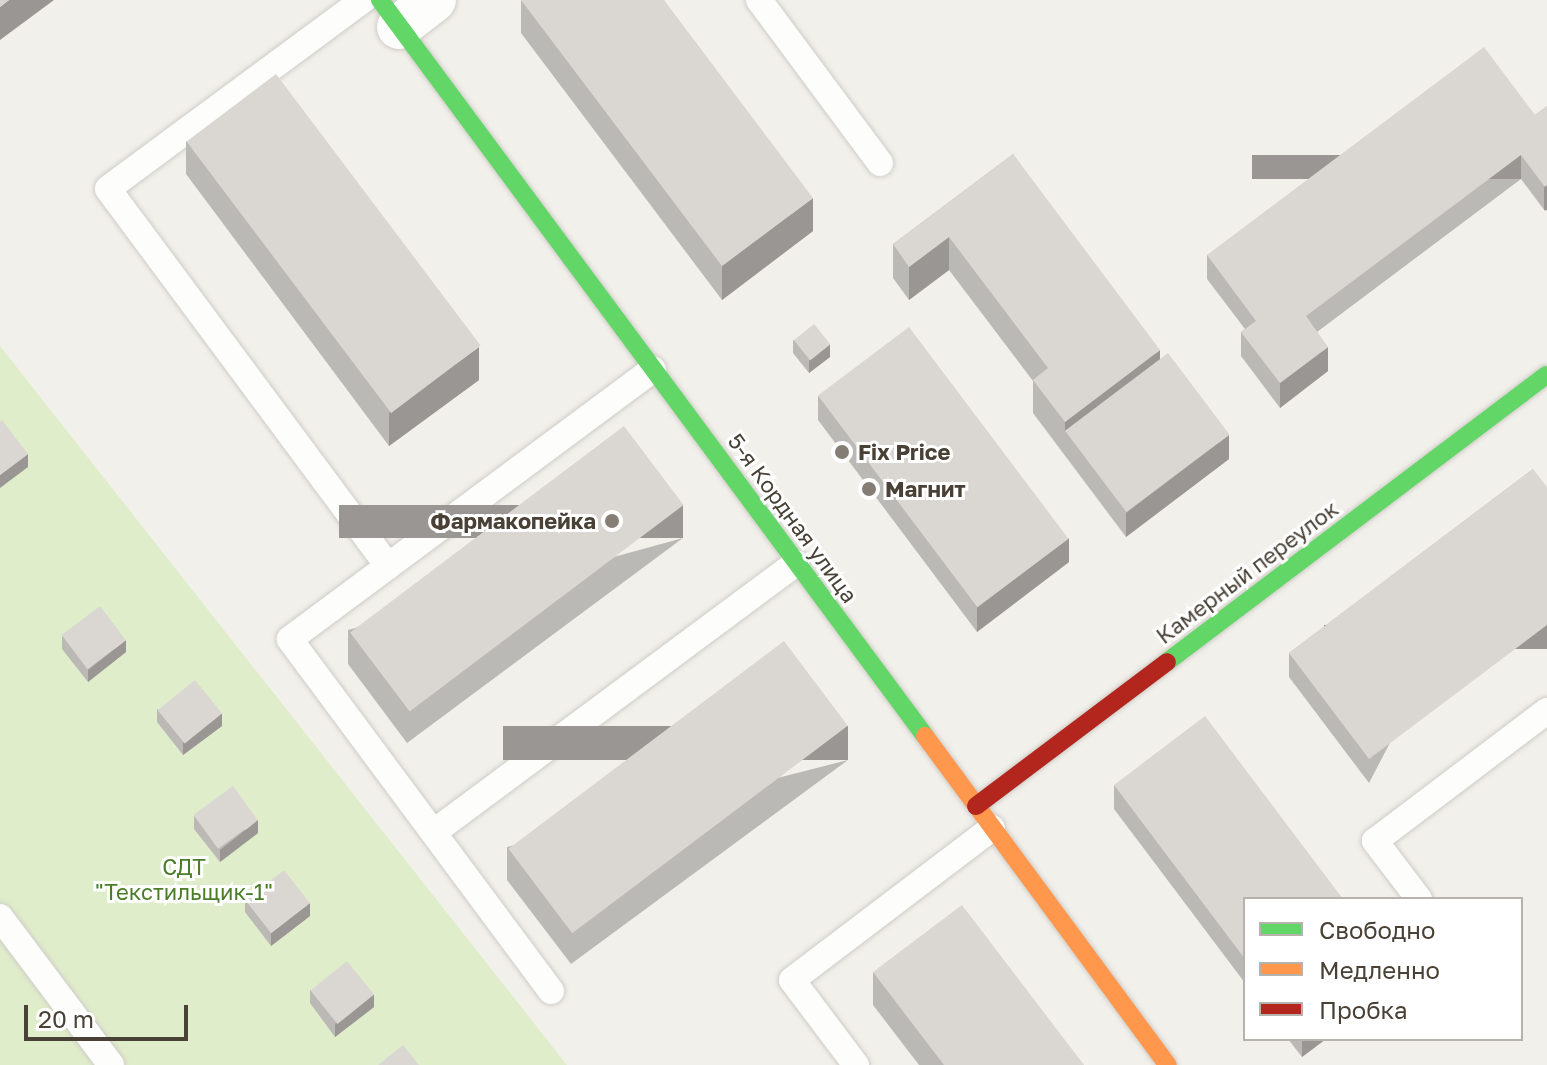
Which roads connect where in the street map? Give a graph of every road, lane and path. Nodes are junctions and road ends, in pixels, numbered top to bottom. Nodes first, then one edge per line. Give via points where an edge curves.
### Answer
1 (363, 0) edge
2 (434, 0) edge
3 (759, 0) edge
4 (389, 13) edge
5 (880, 163) dead end
6 (653, 369) junction
7 (1547, 375) edge
8 (796, 563) junction
9 (388, 566) junction
10 (1547, 711) edge
11 (976, 806) junction
12 (992, 828) junction
13 (434, 832) junction
14 (1417, 897) edge
15 (0, 917) edge
16 (551, 991) dead end
17 (111, 1065) edge
18 (856, 1065) edge
19 (1168, 1065) edge

1 - 9 lane via 108,189
2 - 4 street
3 - 5 lane
4 - 6 main road, 5-я Кордная улица
6 - 8 main road, 5-я Кордная улица
6 - 9 lane
7 - 11 main road, Камерный переулок
8 - 11 main road, 5-я Кордная улица
8 - 13 lane
9 - 13 lane via 290,639
10 - 14 lane via 1375,841
11 - 12 main road, 5-я Кордная улица
12 - 18 lane via 792,980
12 - 19 main road, 5-я Кордная улица
13 - 16 lane
15 - 17 lane

